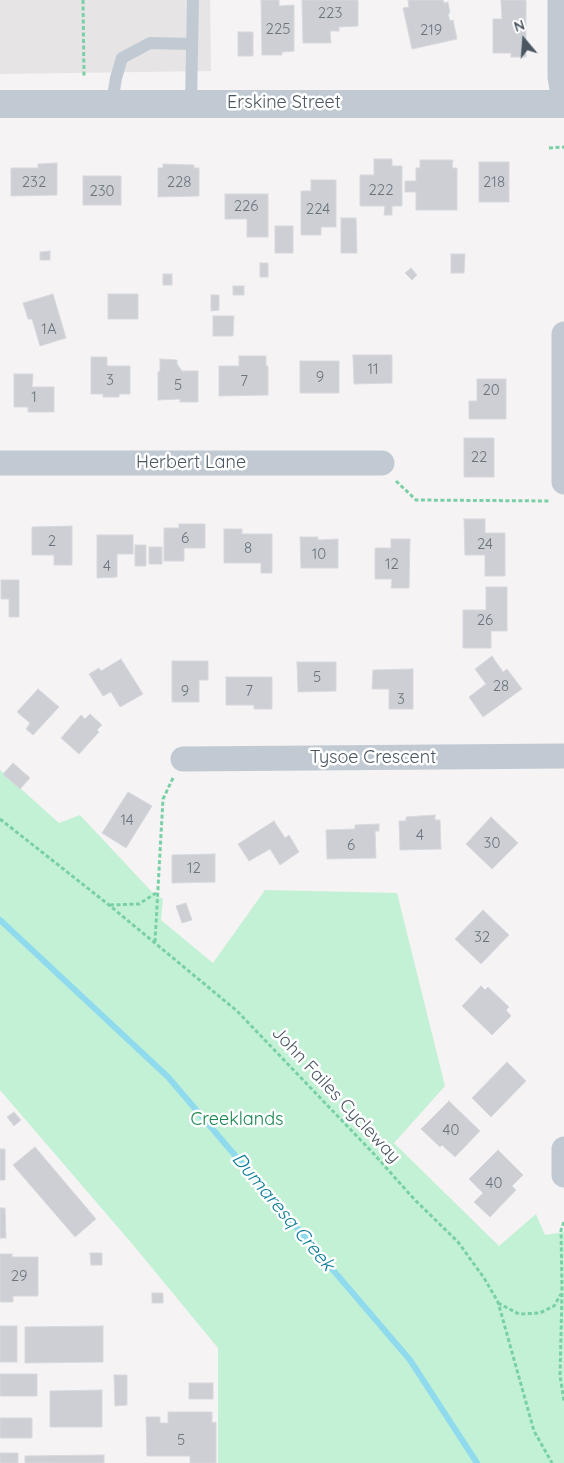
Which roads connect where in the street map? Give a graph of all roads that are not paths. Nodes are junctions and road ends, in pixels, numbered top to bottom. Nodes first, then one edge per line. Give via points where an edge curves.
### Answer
1 (193, 0) edge
2 (560, 0) edge
3 (192, 44) junction
4 (1, 103) edge
5 (112, 103) junction
6 (191, 103) junction
7 (564, 103) edge
8 (564, 334) edge
9 (0, 463) edge
10 (382, 463) dead end
11 (564, 467) edge
12 (557, 491) edge
13 (564, 756) edge
14 (183, 759) dead end
15 (564, 1149) edge
16 (564, 1175) edge

1 - 3 lane
2 - 7 street via 560,77
3 - 5 lane via 150,43 122,58
3 - 6 lane
4 - 5 street, Erskine Street
5 - 6 street, Erskine Street
6 - 7 street, Erskine Street
8 - 11 street
9 - 10 street, Herbert Lane
11 - 12 street
13 - 14 street, Tysoe Crescent
15 - 16 street

